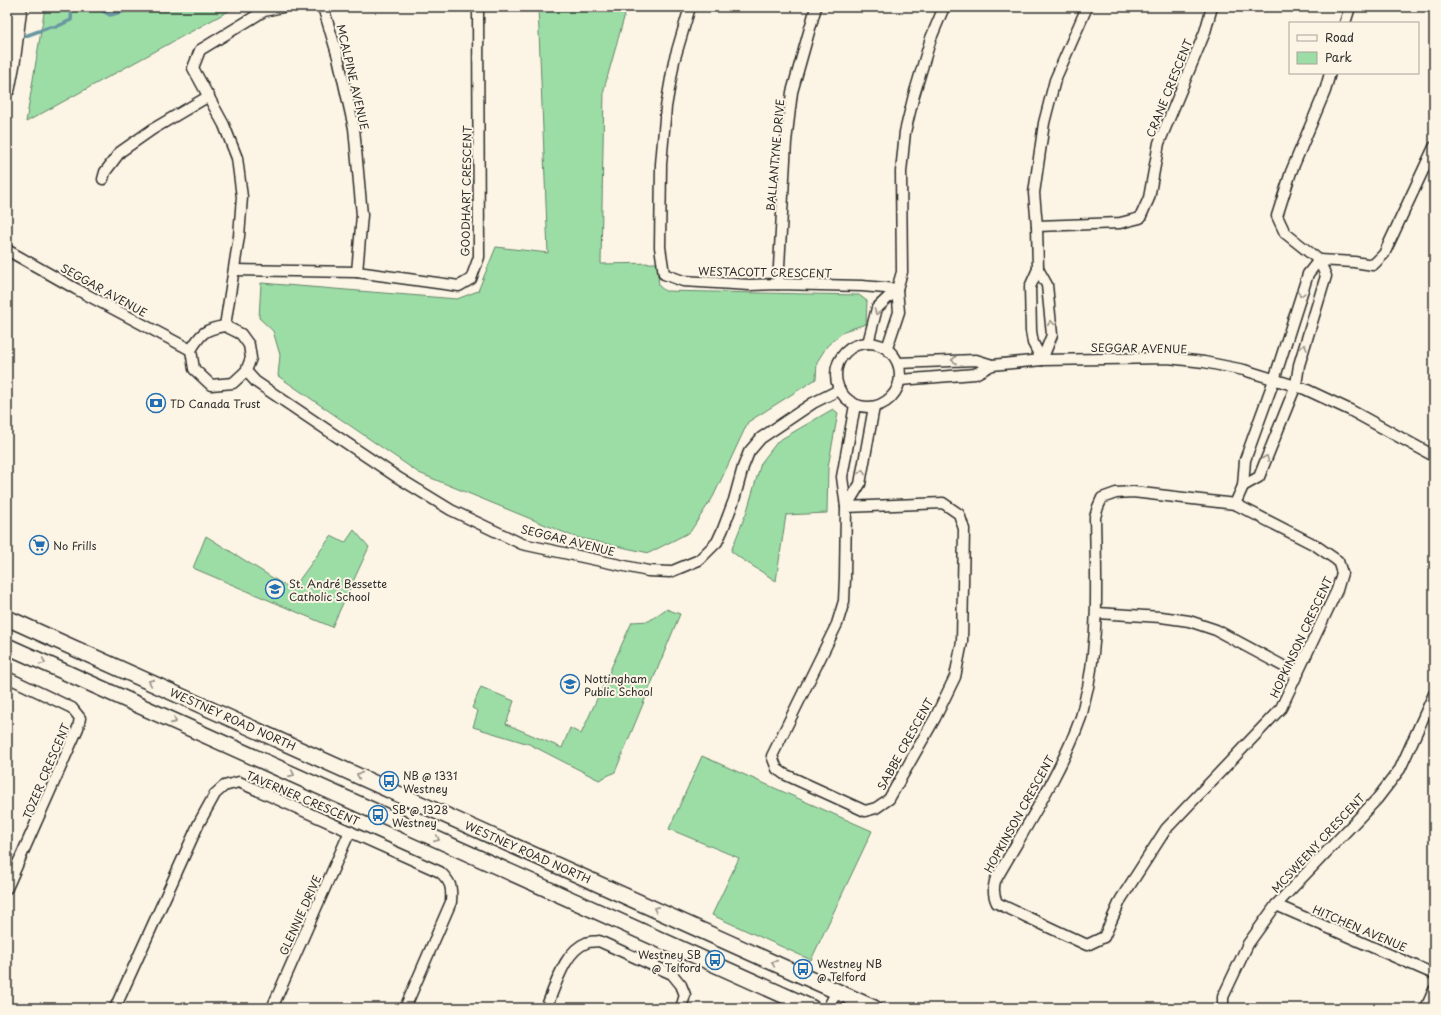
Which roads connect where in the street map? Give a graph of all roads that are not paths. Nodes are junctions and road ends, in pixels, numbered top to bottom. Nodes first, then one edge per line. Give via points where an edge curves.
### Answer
1 (19, 7) edge
2 (283, 7) edge
3 (323, 7) edge
4 (478, 7) edge
5 (690, 7) edge
6 (816, 7) edge
7 (944, 7) edge
8 (1086, 7) edge
9 (1212, 7) edge
10 (1350, 7) edge
11 (1345, 22) edge
12 (1330, 74) edge
13 (7, 89) edge
14 (209, 96) junction
15 (1434, 147) edge
16 (103, 180) dead end
17 (1037, 226) junction
18 (7, 250) edge
19 (1319, 260) junction
20 (1038, 269) junction
21 (234, 270) junction
22 (357, 272) junction
23 (778, 284) junction
24 (897, 289) junction
25 (225, 326) junction
26 (868, 343) junction
27 (887, 348) junction
28 (191, 350) junction
29 (1042, 360) junction
30 (898, 363) junction
31 (992, 365) junction
32 (246, 371) junction
33 (900, 380) junction
34 (1274, 380) junction
35 (1296, 385) junction
36 (839, 390) junction
37 (855, 405) junction
38 (874, 407) junction
39 (1434, 456) edge
40 (1243, 486) junction
41 (1235, 504) junction
42 (846, 507) junction
43 (1097, 613) junction
44 (7, 618) edge
45 (7, 646) edge
46 (1298, 674) junction
47 (7, 677) edge
48 (1434, 694) edge
49 (350, 831) junction
50 (7, 888) edge
51 (1276, 905) junction
52 (1434, 974) edge
53 (1434, 990) edge
54 (837, 991) junction
55 (115, 1008) edge
56 (272, 1008) edge
57 (405, 1008) edge
58 (546, 1008) edge
59 (681, 1008) edge
60 (812, 1008) edge
61 (828, 1008) edge
62 (874, 1008) edge
63 (1224, 1008) edge
64 (1426, 1008) edge

1 - 13 main road
2 - 14 street via 264,11 200,50 193,68
3 - 22 street, MCALPINE AVENUE via 338,57 354,128 362,216
4 - 22 street, GOODHART CRESCENT via 479,257 471,279 459,286
5 - 23 street, WESTACOTT CRESCENT via 674,61 666,107 660,217 660,247 664,274 683,281
6 - 23 street, BALLANTYNE DRIVE via 792,92 786,142
7 - 24 street via 931,38 905,132 902,172 902,272
8 - 17 street via 1055,80 1044,124 1034,193
9 - 17 street, CRANE CRESCENT via 1205,32 1159,143 1149,198 1140,218 1120,223
10 - 11 street
12 - 19 street via 1291,172 1277,216 1285,233
14 - 16 street via 120,152 105,172
14 - 21 street via 237,158 242,198
15 - 19 street via 1384,254 1373,265
17 - 20 street
18 - 28 street, SEGGAR AVENUE
19 -> 34 street via 1308,274
35 -> 19 street via 1299,365 1326,276
20 - 29 street via 1030,287 1031,332 1032,343
29 -> 20 street via 1052,335 1047,285
21 - 22 street, GOODHART CRESCENT
21 - 25 street
23 - 24 street, WESTACOTT CRESCENT
24 -> 26 street via 877,308
24 - 27 street via 898,312
25 - 28 street via 200,335
25 - 32 street via 241,334 249,345 251,358
26 - 27 street
26 - 36 street via 852,347 841,358 836,368
27 - 30 street
28 - 32 street via 194,369 211,385 233,383
29 - 31 street, SEGGAR AVENUE
29 - 34 street, SEGGAR AVENUE via 1168,358 1244,370
31 -> 30 street, SEGGAR AVENUE via 976,360
30 - 33 street
31 - 33 street, SEGGAR AVENUE via 975,374
32 - 36 street, SEGGAR AVENUE via 256,382 397,477 451,510 522,544 648,571 670,572 699,560 717,542 749,452 761,438 813,403
33 - 38 street via 892,398
34 - 35 street, SEGGAR AVENUE
34 - 40 street via 1245,460
35 - 39 street, SEGGAR AVENUE via 1350,410
40 -> 35 street via 1259,477
36 - 37 street
37 - 38 street
37 - 42 street, SABBE CRESCENT via 842,477
42 -> 38 street via 860,484
40 - 41 street
41 - 43 street, HOPKINSON CRESCENT via 1133,492 1102,498 1095,517
41 - 46 street, HOPKINSON CRESCENT via 1315,545 1338,561 1342,573 1337,590
42 - 42 street, SABBE CRESCENT via 844,601 837,624 772,756 777,769 784,774 865,811 876,808 889,799 935,718 954,677 962,642 964,530 959,514 943,503
43 - 46 street via 1189,621 1216,630
43 - 46 street, HOPKINSON CRESCENT via 1091,669 1082,715 1059,768 993,889 996,903 1087,944 1104,937 1121,899 1166,829 1282,708
54 -> 44 main road, WESTNEY ROAD NORTH
45 -> 60 main road
47 - 50 street, TOZER CRESCENT via 72,708 80,718 78,728
48 - 51 street, MCSWEENY CRESCENT via 1400,768 1377,799
49 - 55 street, TAVERNER CRESCENT via 240,782 224,786 215,794 199,823
49 - 56 street, GLENNIE DRIVE
49 - 57 street, TAVERNER CRESCENT via 440,872 449,880 451,902
51 - 52 street, HITCHEN AVENUE
51 - 63 street, MCSWEENY CRESCENT via 1248,944 1223,997
53 - 64 street
54 - 61 street
54 - 62 main road, WESTNEY ROAD NORTH
58 - 59 street via 567,960 576,949 587,942 599,941 672,974 685,995

